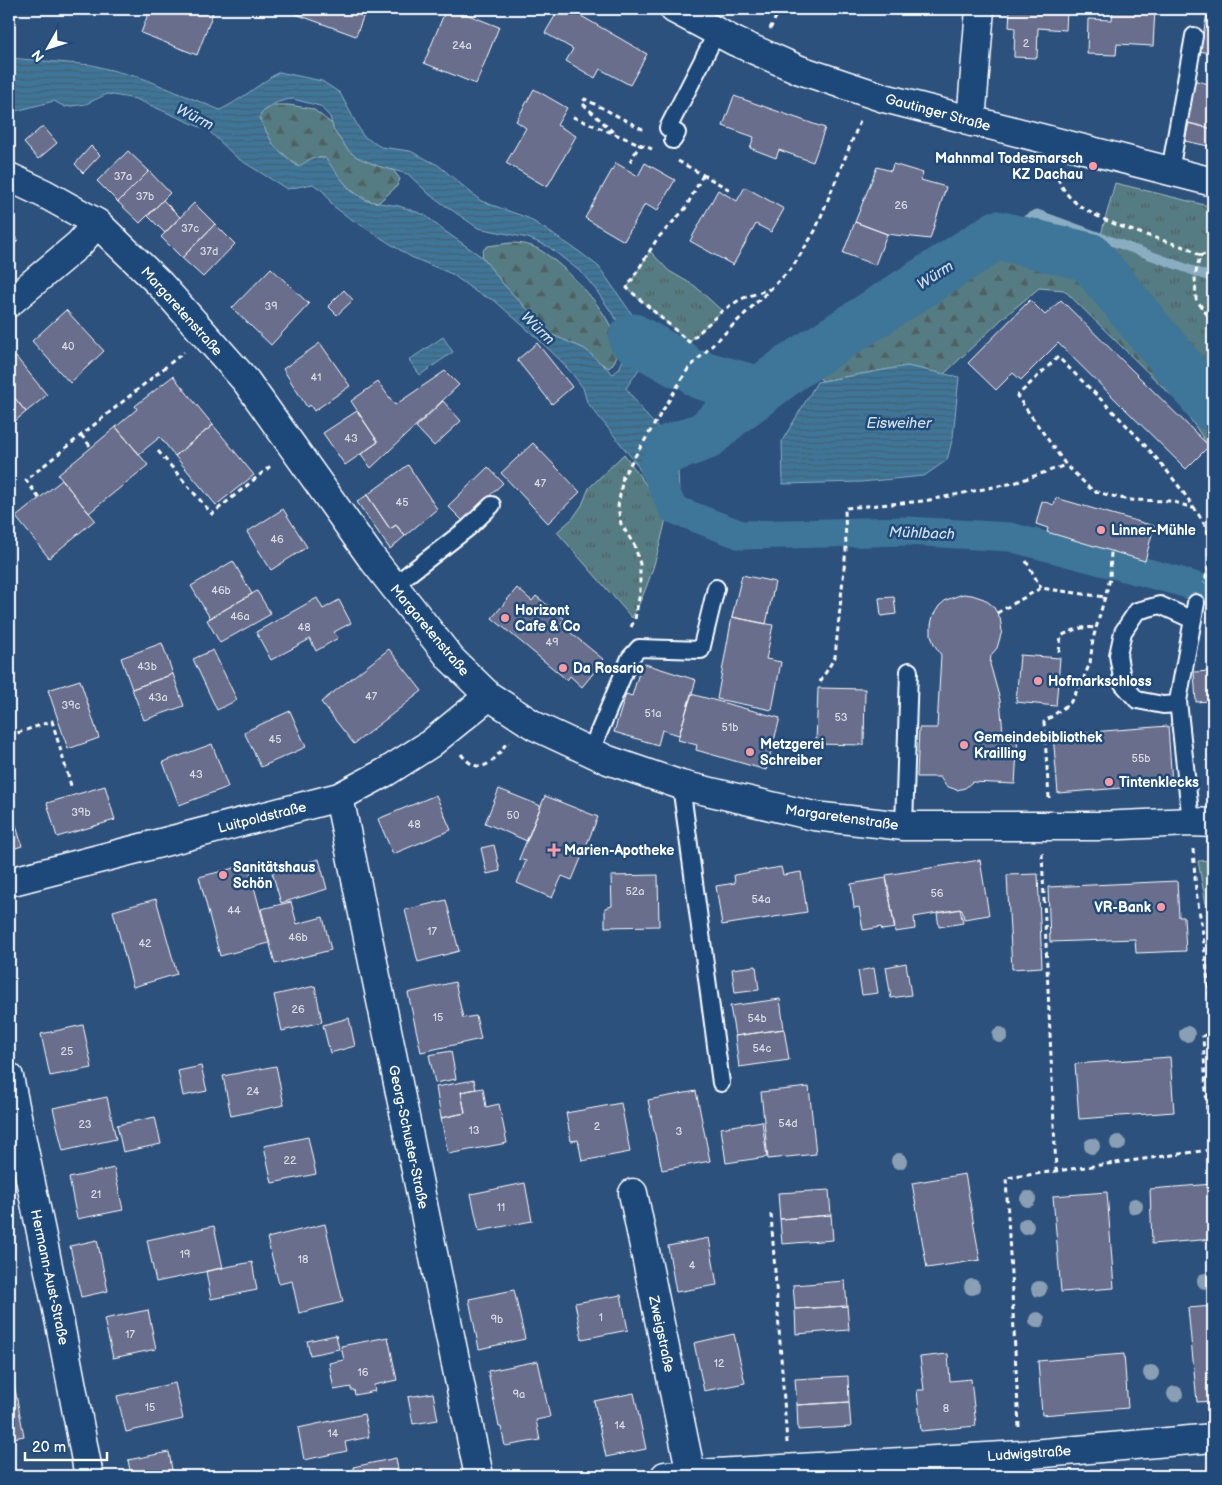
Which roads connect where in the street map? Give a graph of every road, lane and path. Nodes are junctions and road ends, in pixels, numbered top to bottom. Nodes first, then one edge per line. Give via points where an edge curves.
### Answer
1 (674, 9) edge
2 (980, 9) edge
3 (717, 32) junction
4 (1194, 36) dead end
5 (870, 93) junction
6 (971, 122) junction
7 (615, 134) dead end
8 (674, 140) joint
9 (640, 144) dead end
10 (630, 162) dead end
11 (1053, 167) dead end
12 (1170, 171) junction
13 (703, 175) dead end
14 (9, 177) edge
15 (1213, 182) edge
16 (97, 223) junction
17 (1213, 251) edge
18 (1200, 256) junction
19 (772, 288) junction
20 (9, 303) edge
21 (1213, 323) edge
22 (205, 335) junction
23 (81, 435) junction
24 (91, 447) dead end
25 (293, 447) junction
26 (158, 450) dead end
27 (1066, 465) junction
28 (39, 498) dead end
29 (492, 505) dead end
30 (1196, 510) junction
31 (1111, 551) dead end
32 (1026, 561) dead end
33 (1208, 574) dead end
34 (393, 586) junction
35 (716, 588) dead end
36 (1041, 588) junction
37 (1105, 597) junction
38 (1196, 603) dead end
39 (997, 613) dead end
40 (635, 619) dead end
41 (1193, 620) junction
42 (1096, 628) junction
43 (1059, 652) dead end
44 (909, 671) dead end
45 (820, 682) dead end
46 (489, 696) junction
47 (1178, 704) junction
48 (535, 726) junction
49 (9, 736) edge
50 (430, 744) junction
51 (590, 753) junction
52 (681, 785) junction
53 (72, 789) dead end
54 (339, 797) junction
55 (1202, 823) edge
56 (904, 826) junction
57 (1046, 826) junction
58 (21, 878) edge
59 (9, 899) edge
60 (1213, 1032) edge
61 (9, 1078) edge
62 (721, 1083) dead end
63 (1056, 1170) junction
64 (633, 1193) dead end
65 (771, 1214) dead end
66 (1213, 1438) edge
67 (1022, 1466) edge
68 (789, 1468) junction
69 (692, 1474) junction
70 (89, 1476) edge
71 (479, 1476) edge
72 (665, 1476) edge

1 - 3 street, Gautinger Straße
2 - 6 street
3 - 5 street, Gautinger Straße via 800,70
3 - 8 lane via 668,128 677,133
4 - 12 lane
5 - 6 street, Gautinger Straße
5 - 19 path via 814,231 792,268
6 - 12 street, Gautinger Straße
7 - 8 path via 582,103 585,99 664,141 667,136
9 - 10 path
11 - 18 path via 1072,200 1102,219 1182,246
12 - 15 street, Gautinger Straße
13 - 19 path via 685,208 657,239 627,288 689,342 722,311 741,299
14 - 16 street, Margaretenstraße
16 - 20 street via 79,244
16 - 22 street, Margaretenstraße via 160,284
17 - 18 path
18 - 21 path via 1195,276 1196,299
19 - 40 path via 688,369 623,476 618,507 621,524 635,546 640,564 640,593
22 - 23 path
22 - 25 street, Margaretenstraße via 246,381
23 - 24 path
23 - 28 path via 26,480
25 - 26 path via 212,514
25 - 34 street, Margaretenstraße
27 - 30 path via 1093,491 1128,500 1171,501
27 - 30 path via 1017,396 1058,357 1138,436
27 - 45 path via 1014,483 924,501 845,508 846,549 835,657
29 - 34 lane via 468,528
30 - 33 path via 1210,536
31 - 37 path via 1110,578
32 - 36 path
34 - 46 street, Margaretenstraße via 451,659
35 - 51 lane via 701,650 639,648 630,658
36 - 37 path
36 - 39 path
37 - 42 path
38 - 41 lane
41 - 47 lane
41 - 47 lane via 1160,605 1137,611 1123,632 1118,656 1123,684 1137,700
42 - 43 path via 1073,630 1061,636
42 - 57 path via 1090,663 1078,689 1070,703 1044,722
44 - 56 lane
46 - 48 street, Margaretenstraße
46 - 50 street, Luitpoldstraße
47 - 55 lane
48 - 50 path via 518,748 508,742 488,766 475,765 458,750 440,760
48 - 51 street, Margaretenstraße
49 - 53 path via 52,721
50 - 54 street, Luitpoldstraße
51 - 52 street, Margaretenstraße
52 - 56 street, Margaretenstraße via 814,816
52 - 62 lane
54 - 58 street, Luitpoldstraße
54 - 71 street, Georg-Schuster-Straße
55 - 57 street, Margaretenstraße
55 - 60 path via 1196,891
56 - 57 street, Margaretenstraße
57 - 63 path
58 - 59 street
60 - 63 path via 1203,1036 1209,1150
61 - 70 street, Hermann-Aust-Straße
63 - 67 path via 1006,1178
64 - 69 street, Zweigstraße
65 - 68 path
66 - 67 street, Ludwigstraße
67 - 68 street, Ludwigstraße
68 - 69 street, Ludwigstraße
69 - 72 street, Ludwigstraße

